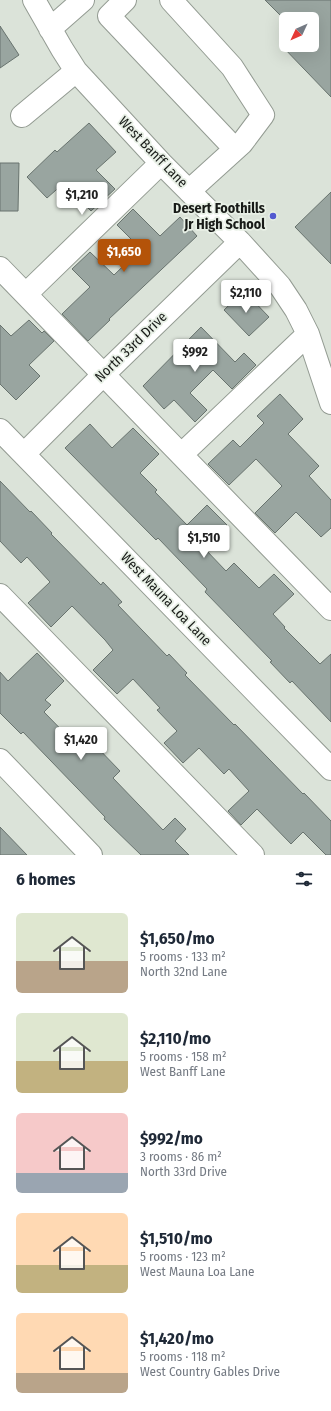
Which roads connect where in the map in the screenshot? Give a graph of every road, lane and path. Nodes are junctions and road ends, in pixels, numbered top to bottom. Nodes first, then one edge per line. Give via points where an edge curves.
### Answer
1 (34, 0) edge
2 (83, 0) edge
3 (125, 0) edge
4 (175, 1) edge
5 (50, 29) junction
6 (76, 71) junction
7 (22, 116) dead end
8 (235, 149) junction
9 (161, 163) junction
10 (189, 191) junction
11 (240, 242) junction
12 (0, 268) edge
13 (26, 294) junction
14 (308, 334) junction
15 (104, 374) junction
16 (331, 403) edge
17 (0, 430) edge
18 (24, 454) junction
19 (182, 454) junction
20 (0, 594) edge
21 (331, 609) edge
22 (0, 760) edge
23 (331, 769) edge
24 (91, 855) edge
25 (253, 855) edge

1 - 5 street, West Banff Lane
2 - 5 street
3 - 8 street via 109,16
4 - 8 street via 232,67 263,115
5 - 6 street, West Banff Lane
6 - 7 street
6 - 9 street, West Banff Lane
8 - 10 street
9 - 10 street, West Banff Lane
9 - 13 street
10 - 11 street, West Banff Lane
11 - 14 street, West Banff Lane via 280,286
11 - 15 street, North 33rd Drive
12 - 13 street
13 - 15 street
14 - 16 street, West Banff Lane
14 - 19 street
15 - 18 street, North 33rd Drive
15 - 19 street
17 - 18 street, West Mauna Loa Lane
18 - 23 street, West Mauna Loa Lane
19 - 21 street
20 - 25 street
22 - 24 street

